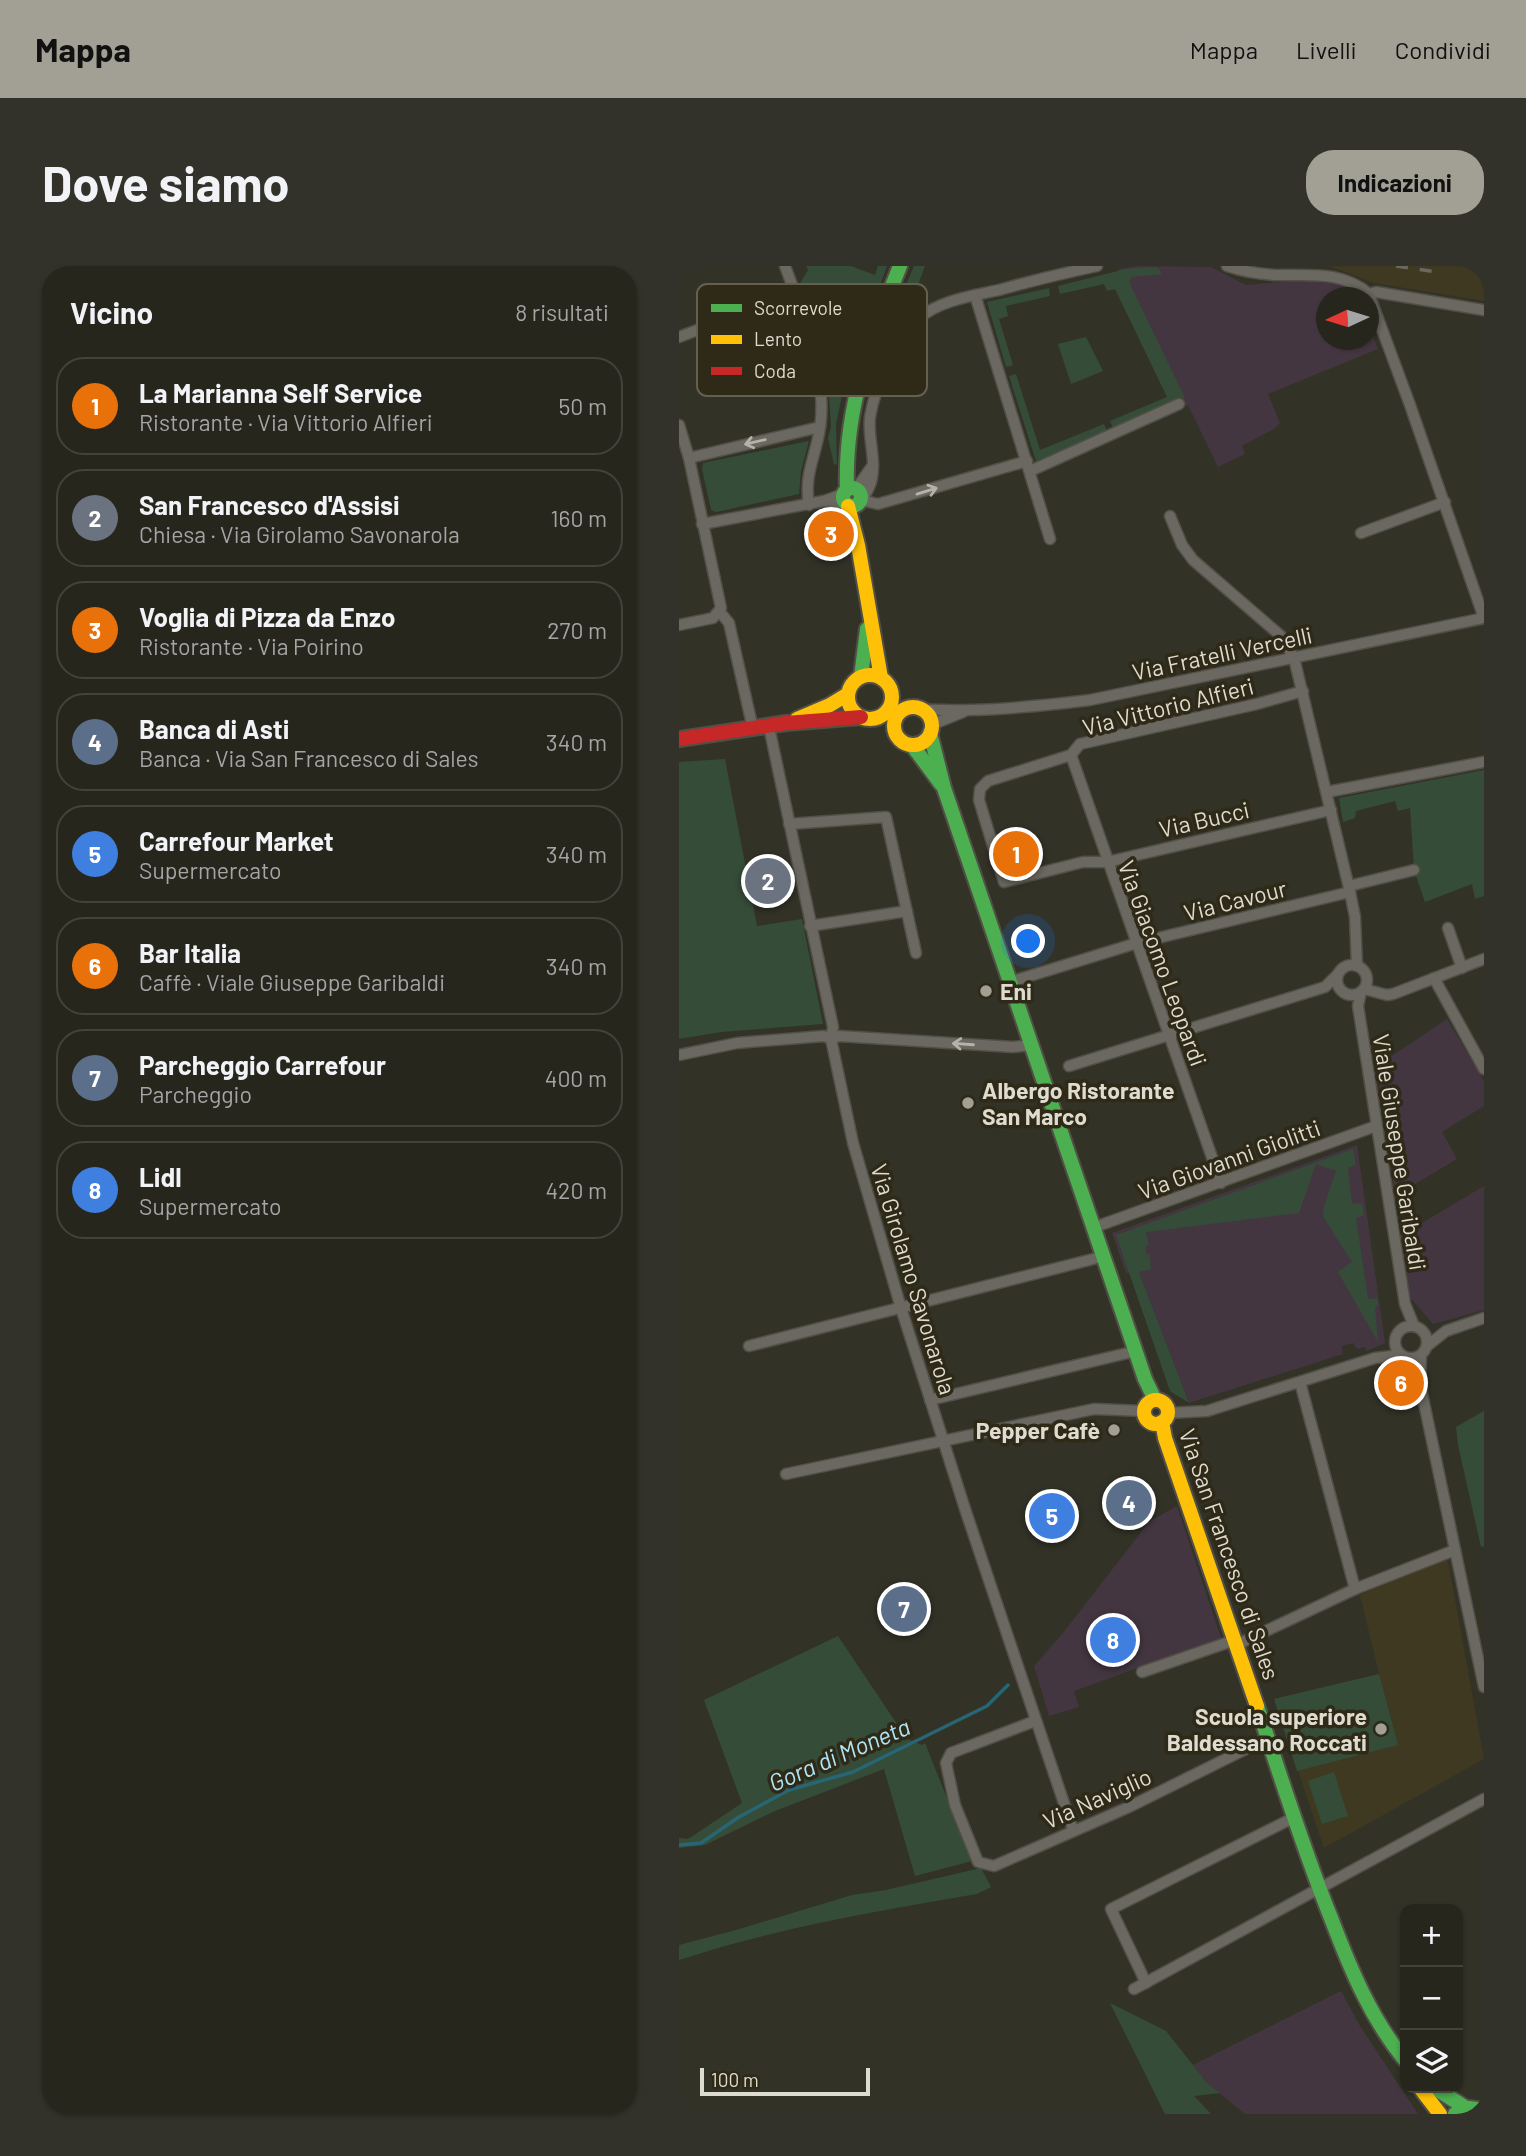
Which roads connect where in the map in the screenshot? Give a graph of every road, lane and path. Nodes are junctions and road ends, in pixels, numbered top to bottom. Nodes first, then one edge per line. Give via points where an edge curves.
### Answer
1 (785, 266) edge
2 (900, 266) edge
3 (1097, 266) edge
4 (1227, 266) edge
5 (792, 284) edge
6 (893, 284) edge
7 (1360, 287) edge
8 (1379, 293) edge
9 (975, 295) junction
10 (1484, 310) edge
11 (927, 312) edge
12 (1379, 321) edge
13 (697, 330) edge
14 (679, 337) edge
15 (820, 396) edge
16 (854, 396) edge
17 (877, 396) edge
18 (1179, 404) dead end
19 (679, 425) edge
20 (820, 427) junction
21 (689, 457) junction
22 (1029, 466) junction
23 (851, 499) junction
24 (1445, 502) junction
25 (809, 505) junction
26 (1170, 516) dead end
27 (702, 524) junction
28 (1361, 533) dead end
29 (1050, 539) dead end
30 (720, 612) junction
31 (869, 617) junction
32 (1484, 618) edge
33 (679, 625) edge
34 (1294, 658) junction
35 (861, 677) junction
36 (881, 678) junction
37 (1303, 691) junction
38 (848, 694) junction
39 (891, 696) junction
40 (915, 709) junction
41 (965, 711) junction
42 (868, 718) junction
43 (786, 723) junction
44 (769, 727) junction
45 (753, 729) junction
46 (930, 729) junction
47 (894, 731) junction
48 (679, 739) edge
49 (912, 745) junction
50 (1071, 755) junction
51 (1484, 762) edge
52 (944, 788) junction
53 (1327, 792) junction
54 (1331, 810) junction
55 (789, 824) junction
56 (1107, 862) junction
57 (1415, 870) dead end
58 (1004, 882) joint
59 (1349, 889) junction
60 (907, 911) junction
61 (810, 926) junction
62 (1448, 928) dead end
63 (1137, 943) junction
64 (916, 953) dead end
65 (1484, 959) edge
66 (1352, 966) junction
67 (1462, 968) junction
68 (1338, 974) junction
69 (1434, 978) junction
70 (1010, 982) junction
71 (1325, 987) junction
72 (1363, 990) junction
73 (1345, 993) junction
74 (1358, 1006) junction
75 (1169, 1036) junction
76 (831, 1039) junction
77 (1031, 1045) junction
78 (679, 1055) edge
79 (1069, 1066) dead end
80 (1484, 1069) edge
81 (1376, 1126) junction
82 (1221, 1183) junction
83 (1095, 1227) junction
84 (1105, 1256) junction
85 (901, 1308) junction
86 (1484, 1318) edge
87 (1413, 1328) junction
88 (1446, 1331) junction
89 (1395, 1341) junction
90 (749, 1346) dead end
91 (1136, 1351) junction
92 (1424, 1351) junction
93 (1405, 1357) junction
94 (1375, 1358) junction
95 (1300, 1382) junction
96 (1420, 1384) junction
97 (930, 1400) junction
98 (1155, 1400) junction
99 (1145, 1411) junction
100 (1165, 1418) junction
101 (943, 1441) junction
102 (786, 1474) dead end
103 (1455, 1550) junction
104 (1355, 1590) junction
105 (1236, 1642) junction
106 (1142, 1672) dead end
107 (1484, 1687) edge
108 (1035, 1721) junction
109 (1268, 1738) junction
110 (1484, 1799) edge
111 (1295, 1817) junction
112 (1073, 1830) junction
113 (1319, 1889) junction
114 (1146, 1983) junction
115 (1134, 1989) dead end
116 (1400, 2053) edge
117 (1424, 2093) edge
118 (1441, 2093) edge
119 (1484, 2110) edge
120 (1461, 2111) edge
121 (1440, 2114) edge

1 - 5 street
2 - 6 main road
3 - 9 street
4 - 7 street via 1261,274 1328,275
8 - 10 street
9 - 11 street
9 - 22 street
12 - 24 street
13 - 14 street
15 - 20 street
16 - 23 main road via 847,427
17 - 23 street via 870,419 873,465
18 - 22 street
19 - 21 street
20 -> 21 street
20 - 25 street via 806,484
21 - 27 street
23 -> 22 street via 885,503
22 - 29 street
23 - 25 street
23 - 31 main road
24 - 28 street
24 - 32 street
25 - 27 street
26 - 34 street via 1193,560 1281,636
27 - 30 street
30 - 33 street via 713,618
30 - 45 street via 729,623
31 - 35 main road
31 - 36 main road
32 - 34 street, Via Fratelli Vercelli
34 - 37 street
34 - 41 street, Via Fratelli Vercelli via 1090,700
35 - 36 main road
35 - 38 main road
36 - 39 main road
37 - 50 street, Via Vittorio Alfieri via 1080,744
37 - 53 street
38 - 42 main road via 851,708
38 - 43 main road
39 - 40 main road
39 - 42 main road via 887,710
40 - 41 street, Via Fratelli Vercelli
40 - 46 main road via 930,719
40 - 47 main road via 899,714
41 - 46 street, Via Fratelli Vercelli
42 - 43 main road
42 - 47 main road
43 - 44 main road
44 - 45 main road
44 - 55 street, Via Girolamo Savonarola
45 - 48 main road
46 - 49 main road via 923,742
46 - 52 main road
47 - 49 main road via 901,741
49 - 52 main road
50 - 56 street, Via Giacomo Leopardi
50 - 58 street, Via Vittorio Alfieri via 988,781 980,789 979,800
51 - 53 street
52 - 70 main road
53 - 54 street
54 - 56 street, Via Bucci
54 - 59 street
55 - 60 street via 886,817
55 - 61 street, Via Girolamo Savonarola
56 - 58 street, Via Bucci via 1083,862
56 - 63 street, Via Giacomo Leopardi
57 - 59 street, Via Cavour
59 - 63 street, Via Cavour
59 - 66 street via 1355,917
60 - 61 street
60 - 64 street
61 - 76 street, Via Girolamo Savonarola via 833,1027
62 - 67 street
63 - 70 street, Via Cavour
63 - 75 street, Via Giacomo Leopardi
65 - 67 street
66 - 68 street
66 - 72 street via 1362,969 1367,978
67 - 69 street
68 - 71 street
68 - 73 street via 1338,985
69 - 72 street via 1393,994
69 - 80 street
70 - 77 main road
71 - 73 street
71 - 75 street
72 - 73 street
72 - 74 street, Viale Giuseppe Garibaldi
73 - 74 street, Viale Giuseppe Garibaldi
74 - 81 street, Viale Giuseppe Garibaldi
75 - 79 street
75 - 82 street, Via Giacomo Leopardi
77 -> 76 street
76 - 78 street via 737,1044
76 - 85 street, Via Girolamo Savonarola via 853,1143
77 - 83 main road
81 - 82 street, Via Giovanni Giolitti
81 - 87 street, Viale Giuseppe Garibaldi via 1405,1304
82 - 83 street, Via Giovanni Giolitti
83 - 84 main road
84 - 85 street
84 - 91 main road
85 - 90 street
85 - 97 street, Via Girolamo Savonarola
86 - 88 street
87 - 88 street
87 - 89 street
87 - 92 street, Viale Giuseppe Garibaldi via 1427,1337
88 - 92 street
89 - 93 street
89 - 94 street
91 - 97 street
91 - 98 main road
92 - 93 street
92 - 96 street
93 - 94 street
93 - 96 street
94 - 95 street
95 - 100 street via 1207,1411
95 - 104 street
96 - 103 street
97 - 101 street, Via Girolamo Savonarola
98 - 99 main road
98 - 100 main road via 1163,1402
99 - 100 main road via 1148,1421 1155,1424
99 - 101 street via 1094,1409
100 - 105 main road, Via San Francesco di Sales via 1165,1438
101 - 102 street
101 - 108 street, Via Girolamo Savonarola
103 - 104 street
103 - 107 street
104 - 105 street
105 - 106 street
105 - 109 main road, Via San Francesco di Sales
108 - 112 street, Via Girolamo Savonarola
108 - 112 street, Via Naviglio via 951,1753 946,1763 955,1805 978,1862 994,1866
109 - 111 main road, Via San Francesco di Sales
109 - 112 street, Via Naviglio
110 - 113 street
111 - 113 main road, Via San Francesco di Sales
111 - 114 street via 1111,1909
113 - 114 street
113 - 116 main road, Via San Francesco di Sales via 1353,1975
114 - 115 street
117 - 121 main road
118 - 120 main road
119 - 120 main road

